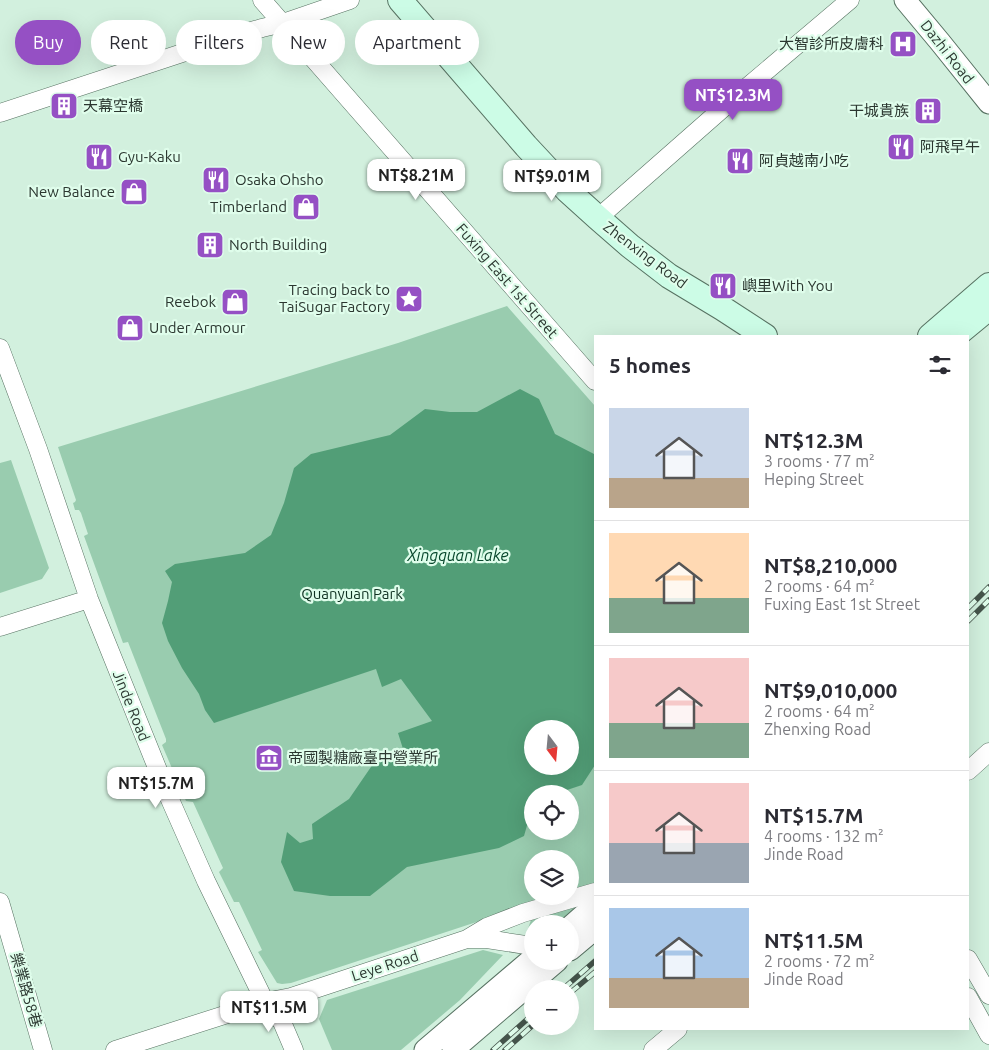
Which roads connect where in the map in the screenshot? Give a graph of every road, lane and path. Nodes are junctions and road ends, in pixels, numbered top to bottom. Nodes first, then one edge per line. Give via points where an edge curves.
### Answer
1 (262, 0) edge
2 (350, 0) edge
3 (400, 0) edge
4 (850, 0) edge
5 (906, 0) edge
6 (280, 20) edge
7 (292, 20) edge
8 (272, 26) edge
9 (320, 65) edge
10 (989, 103) edge
11 (0, 113) edge
12 (598, 218) junction
13 (989, 285) edge
14 (989, 308) edge
15 (763, 335) edge
16 (931, 335) edge
17 (956, 335) edge
18 (0, 348) edge
19 (594, 380) edge
20 (89, 599) junction
21 (0, 627) edge
22 (989, 752) edge
23 (969, 770) edge
24 (594, 892) edge
25 (0, 902) edge
26 (594, 906) edge
27 (579, 919) edge
28 (594, 930) edge
29 (466, 939) junction
30 (579, 942) edge
31 (524, 945) edge
32 (969, 961) edge
33 (524, 966) edge
34 (546, 970) edge
35 (989, 995) edge
36 (969, 999) edge
37 (265, 1002) junction
38 (677, 1030) edge
39 (989, 1035) edge
40 (43, 1050) edge
41 (115, 1050) edge
42 (294, 1050) edge
43 (425, 1050) edge
44 (453, 1050) edge
45 (653, 1050) edge

1 - 6 street, Fuxing East 1st Street
2 - 7 street
3 - 12 main road, Zhenxing Road via 532,152
4 - 12 street
5 - 10 street, Dazhi Road
8 - 11 street
9 - 19 street, Fuxing East 1st Street
12 - 15 main road, Zhenxing Road via 669,276
13 - 16 main road
14 - 17 main road
18 - 20 street, Jinde Road
20 - 21 street
20 - 37 street, Jinde Road via 168,795
22 - 23 street
24 - 29 street, Leye Road via 523,913
25 - 40 street, 樂業路58巷
26 - 27 street
28 - 30 street
29 - 31 street
29 - 37 street, Leye Road
32 - 35 street
33 - 43 street
34 - 44 street
36 - 39 street
37 - 41 street, Leye Road
37 - 42 street, Jinde Road via 282,1022
38 - 45 street

